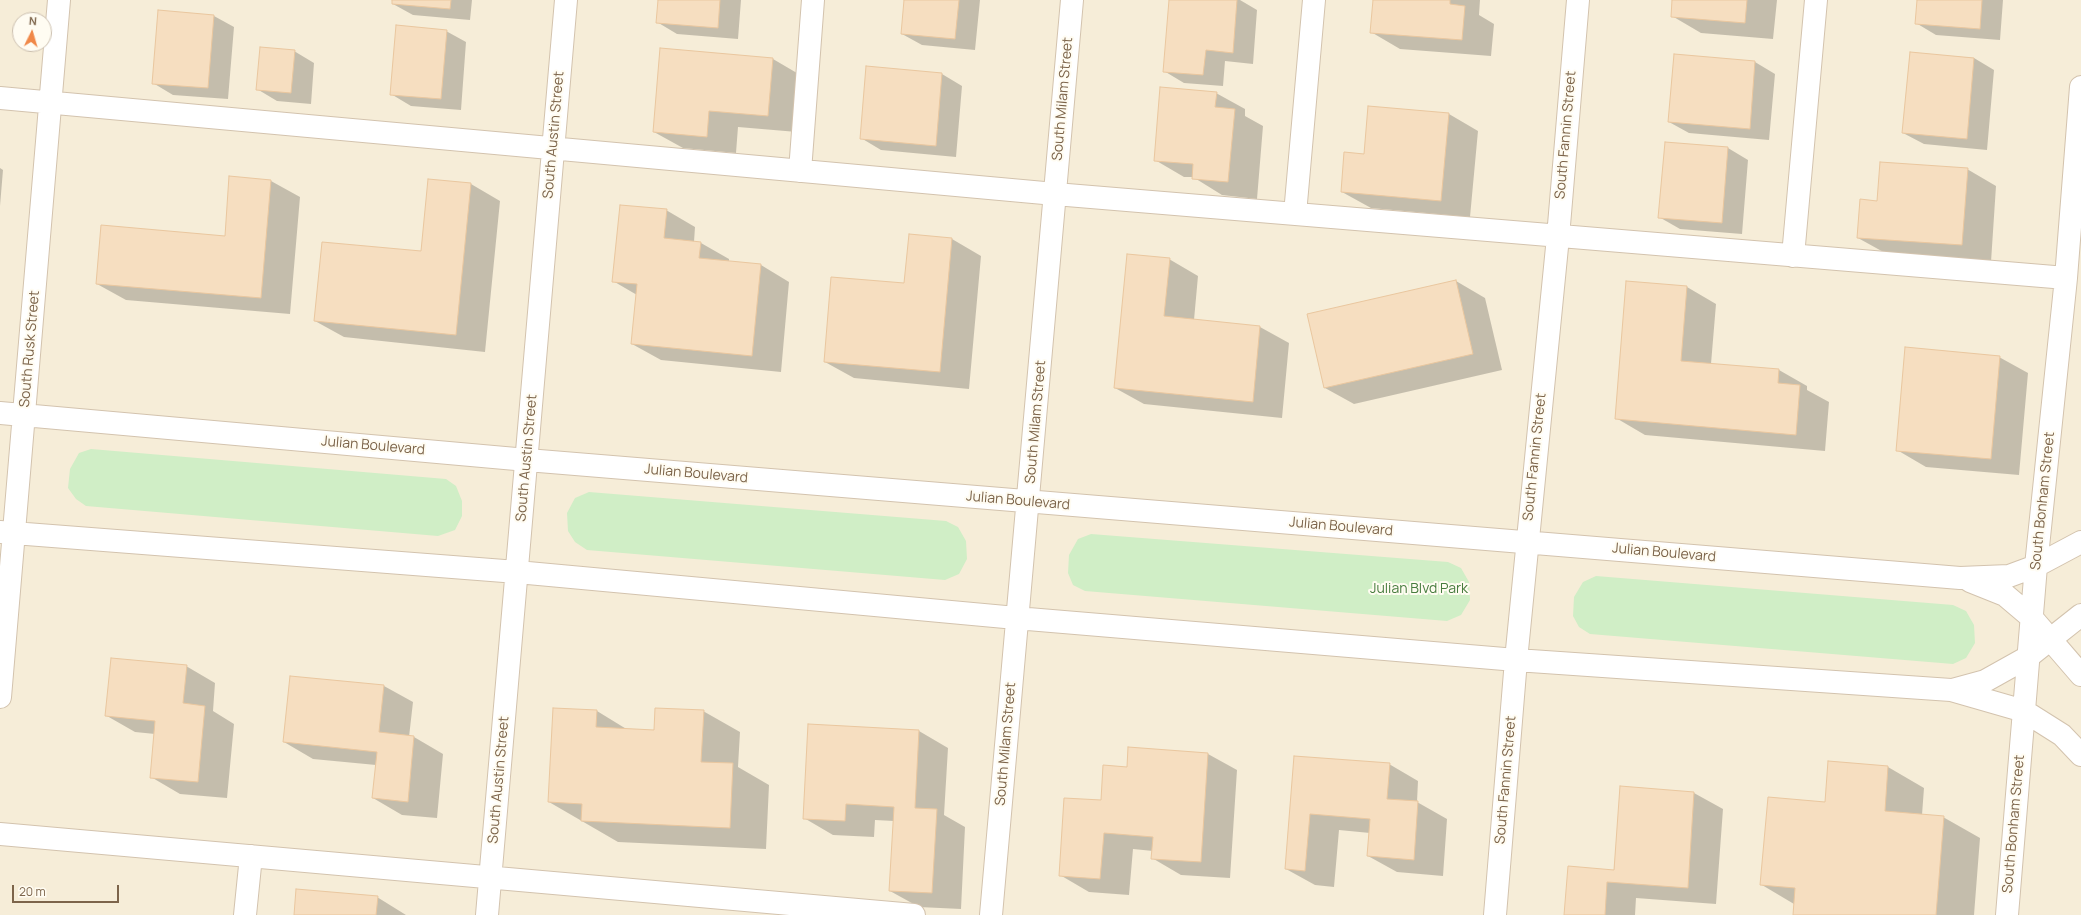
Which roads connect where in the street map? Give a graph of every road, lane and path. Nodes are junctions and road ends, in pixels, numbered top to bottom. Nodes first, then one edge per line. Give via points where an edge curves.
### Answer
1 (59, 0) edge
2 (566, 0) edge
3 (814, 0) edge
4 (1072, 0) edge
5 (1314, 0) edge
6 (1578, 0) edge
7 (1816, 0) edge
8 (2081, 87) edge
9 (0, 98) edge
10 (50, 102) junction
11 (553, 149) junction
12 (800, 171) junction
13 (1055, 194) junction
14 (2076, 213) edge
15 (1295, 214) junction
16 (1558, 237) junction
17 (1793, 256) junction
18 (2066, 278) junction
19 (0, 413) edge
20 (24, 415) junction
21 (527, 460) junction
22 (1029, 502) junction
23 (7, 532) edge
24 (1527, 542) junction
25 (2081, 542) edge
26 (2036, 566) junction
27 (517, 572) junction
28 (1960, 578) junction
29 (2081, 615) edge
30 (2031, 617) junction
31 (1016, 618) junction
32 (2050, 639) junction
33 (2028, 657) junction
34 (1516, 660) junction
35 (2081, 675) edge
36 (1951, 690) junction
37 (0, 697) edge
38 (2024, 711) junction
39 (2081, 755) edge
40 (0, 834) edge
41 (251, 856) junction
42 (490, 876) junction
43 (739, 907) edge
44 (245, 915) edge
45 (487, 915) edge
46 (914, 915) edge
47 (991, 915) edge
48 (1495, 915) edge
49 (2007, 915) edge

1 - 10 street, South Rusk Street
2 - 11 street, South Austin Street
3 - 12 street
4 - 13 street, South Milam Street
5 - 15 street
6 - 16 street, South Fannin Street
7 - 17 street
8 - 14 street, South Bonham Street
9 - 10 street
10 - 11 street
10 - 20 street, South Rusk Street
11 - 12 street
11 - 21 street, South Austin Street
12 - 13 street
13 - 15 street
13 - 22 street, South Milam Street
14 - 18 street, South Bonham Street
15 - 16 street
16 - 17 street
16 - 24 street, South Fannin Street
17 - 18 street
18 - 26 street, South Bonham Street
19 - 20 street, Julian Boulevard
20 - 21 street, Julian Boulevard
20 - 23 street, South Rusk Street
21 - 22 street, Julian Boulevard
21 - 27 street, South Austin Street
22 - 24 street, Julian Boulevard
22 - 31 street, South Milam Street
23 - 27 street
23 - 37 street, South Rusk Street
24 - 28 street, Julian Boulevard
24 - 34 street, South Fannin Street
25 - 26 street, Julian Boulevard
26 - 28 street, Julian Boulevard via 2009,576
26 - 30 street, South Bonham Street
27 - 31 street
27 - 42 street, South Austin Street
28 - 30 street via 2004,595
29 - 32 street
30 - 32 street
30 - 33 street, South Bonham Street
31 - 34 street
31 - 47 street, South Milam Street
32 - 33 street
32 - 35 street
33 - 36 street via 1985,682
33 - 38 street, South Bonham Street
34 - 36 street
34 - 48 street, South Fannin Street
36 - 38 street
38 - 39 street via 2062,734
38 - 49 street, South Bonham Street
40 - 41 street
41 - 42 street
41 - 44 street
42 - 43 street
42 - 45 street, South Austin Street
43 - 46 street

